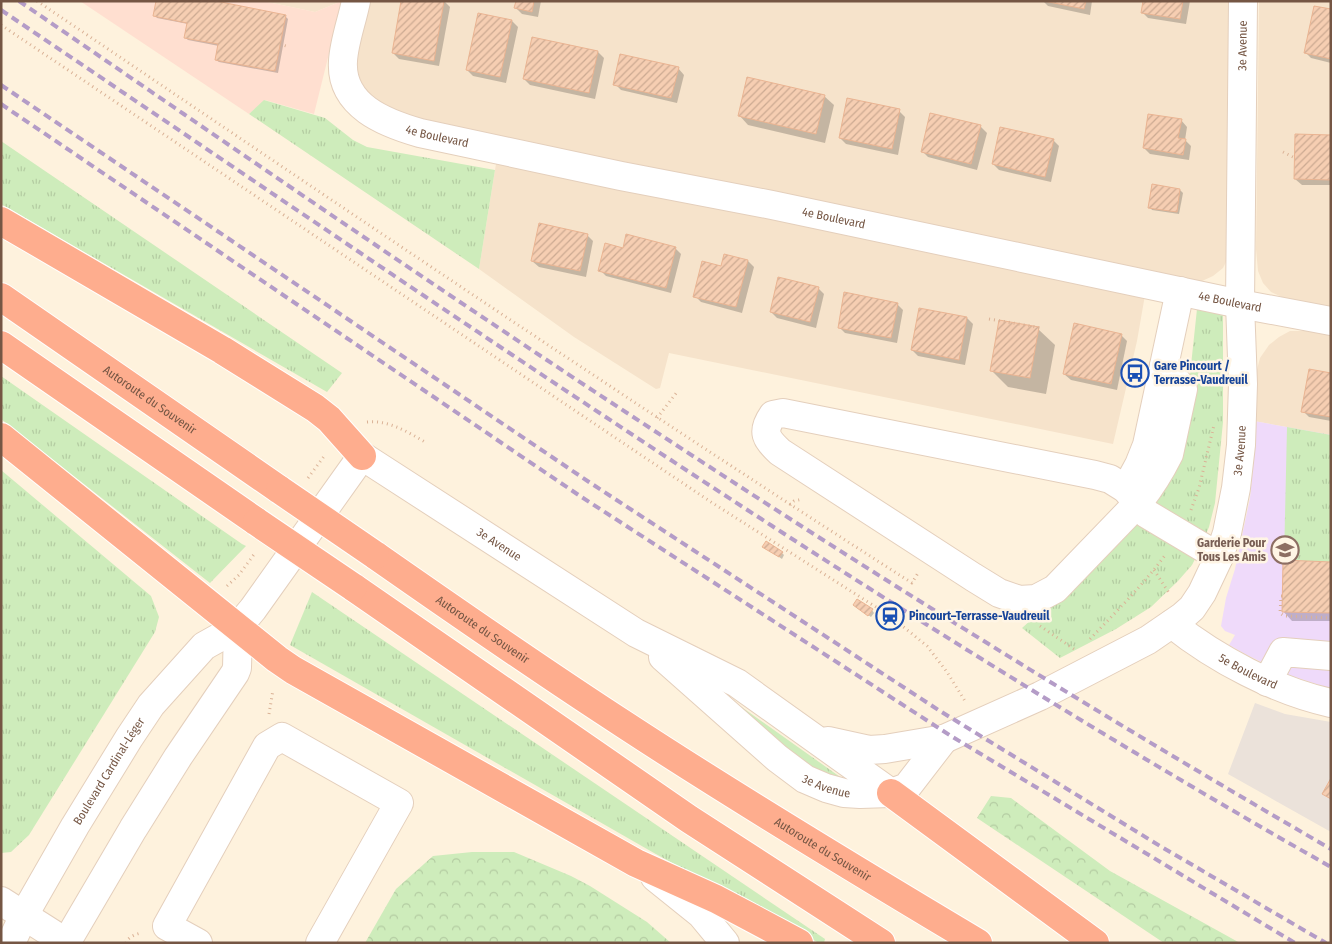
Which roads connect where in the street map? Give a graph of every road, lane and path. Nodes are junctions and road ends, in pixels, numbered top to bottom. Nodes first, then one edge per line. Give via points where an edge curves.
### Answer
1 (37, 1) edge
2 (356, 1) edge
3 (1243, 1) edge
4 (1, 25) edge
5 (280, 44) dead end
6 (289, 47) dead end
7 (1283, 152) dead end
8 (1294, 158) dead end
9 (1, 221) edge
10 (1180, 291) junction
11 (1, 298) edge
12 (1240, 304) junction
13 (989, 319) dead end
14 (1331, 321) edge
15 (1042, 328) dead end
16 (1, 345) edge
17 (677, 392) dead end
18 (657, 418) junction
19 (362, 422) dead end
20 (1215, 422) dead end
21 (1, 436) edge
22 (427, 443) dead end
23 (362, 456) junction
24 (1132, 496) junction
25 (1188, 516) dead end
26 (1219, 557) junction
27 (912, 583) dead end
28 (1172, 596) dead end
29 (1282, 596) dead end
30 (1331, 618) edge
31 (1032, 621) dead end
32 (1172, 624) junction
33 (238, 627) junction
34 (636, 633) junction
35 (1084, 644) dead end
36 (1077, 651) dead end
37 (1331, 656) edge
38 (1267, 682) junction
39 (965, 701) dead end
40 (1331, 703) edge
41 (812, 736) junction
42 (944, 739) junction
43 (891, 794) junction
44 (636, 863) junction
45 (1, 901) edge
46 (24, 916) junction
47 (11, 943) edge
48 (66, 943) edge
49 (198, 943) edge
50 (320, 943) edge
51 (724, 943) edge
52 (799, 943) edge
53 (881, 943) edge
54 (978, 943) edge
55 (1095, 943) edge

1 - 18 path
2 - 10 street, 4e Boulevard via 343,60 343,78 366,111 396,126
3 - 12 street, 3e Avenue
4 - 39 path via 687,486 890,616 928,646
5 - 6 path
7 - 8 path
9 - 23 highway via 316,408
10 - 12 street, 4e Boulevard
10 - 24 street via 1147,445
11 - 54 highway, Autoroute du Souvenir, bridge via 559,681 676,758
12 - 14 street, 4e Boulevard
12 - 26 street, 3e Avenue via 1241,445 1232,516
13 - 15 path
16 - 53 highway, bridge via 666,803
17 - 18 path
18 - 27 path
19 - 22 path via 388,423
20 - 25 path via 1199,488
21 - 33 highway
23 - 33 street, Boulevard Cardinal-Léger
23 - 34 street, 3e Avenue
24 - 24 street via 1110,479 1095,475 783,413 773,415 766,428 767,438 780,452 1009,598 1036,599 1055,589
24 - 26 street via 1147,514
26 - 32 street, 3e Avenue via 1192,608
28 - 35 path via 1154,570
29 - 30 path via 1280,613 1284,616
31 - 36 path
32 - 38 street, 5e Boulevard
32 - 42 street, 3e Avenue via 1130,650 1040,696
33 - 44 highway via 277,659 312,681
33 - 46 street, Boulevard Cardinal-Léger via 204,646 152,706 79,818
33 - 48 street via 235,673 168,773
34 - 41 street, 3e Avenue via 737,683
34 - 43 street, 3e Avenue via 777,758 805,778 844,793
37 - 38 street via 1283,652
38 - 40 street, 5e Boulevard
41 - 42 street, 3e Avenue via 869,750
41 - 43 street, 3e Avenue
42 - 43 street, 3e Avenue via 907,786
43 - 55 highway
44 - 51 street via 701,914
44 - 52 highway via 716,898
45 - 46 street
46 - 47 street, Boulevard Cardinal-Léger
46 - 48 street
49 - 50 street via 167,926 267,746 282,738 399,803

